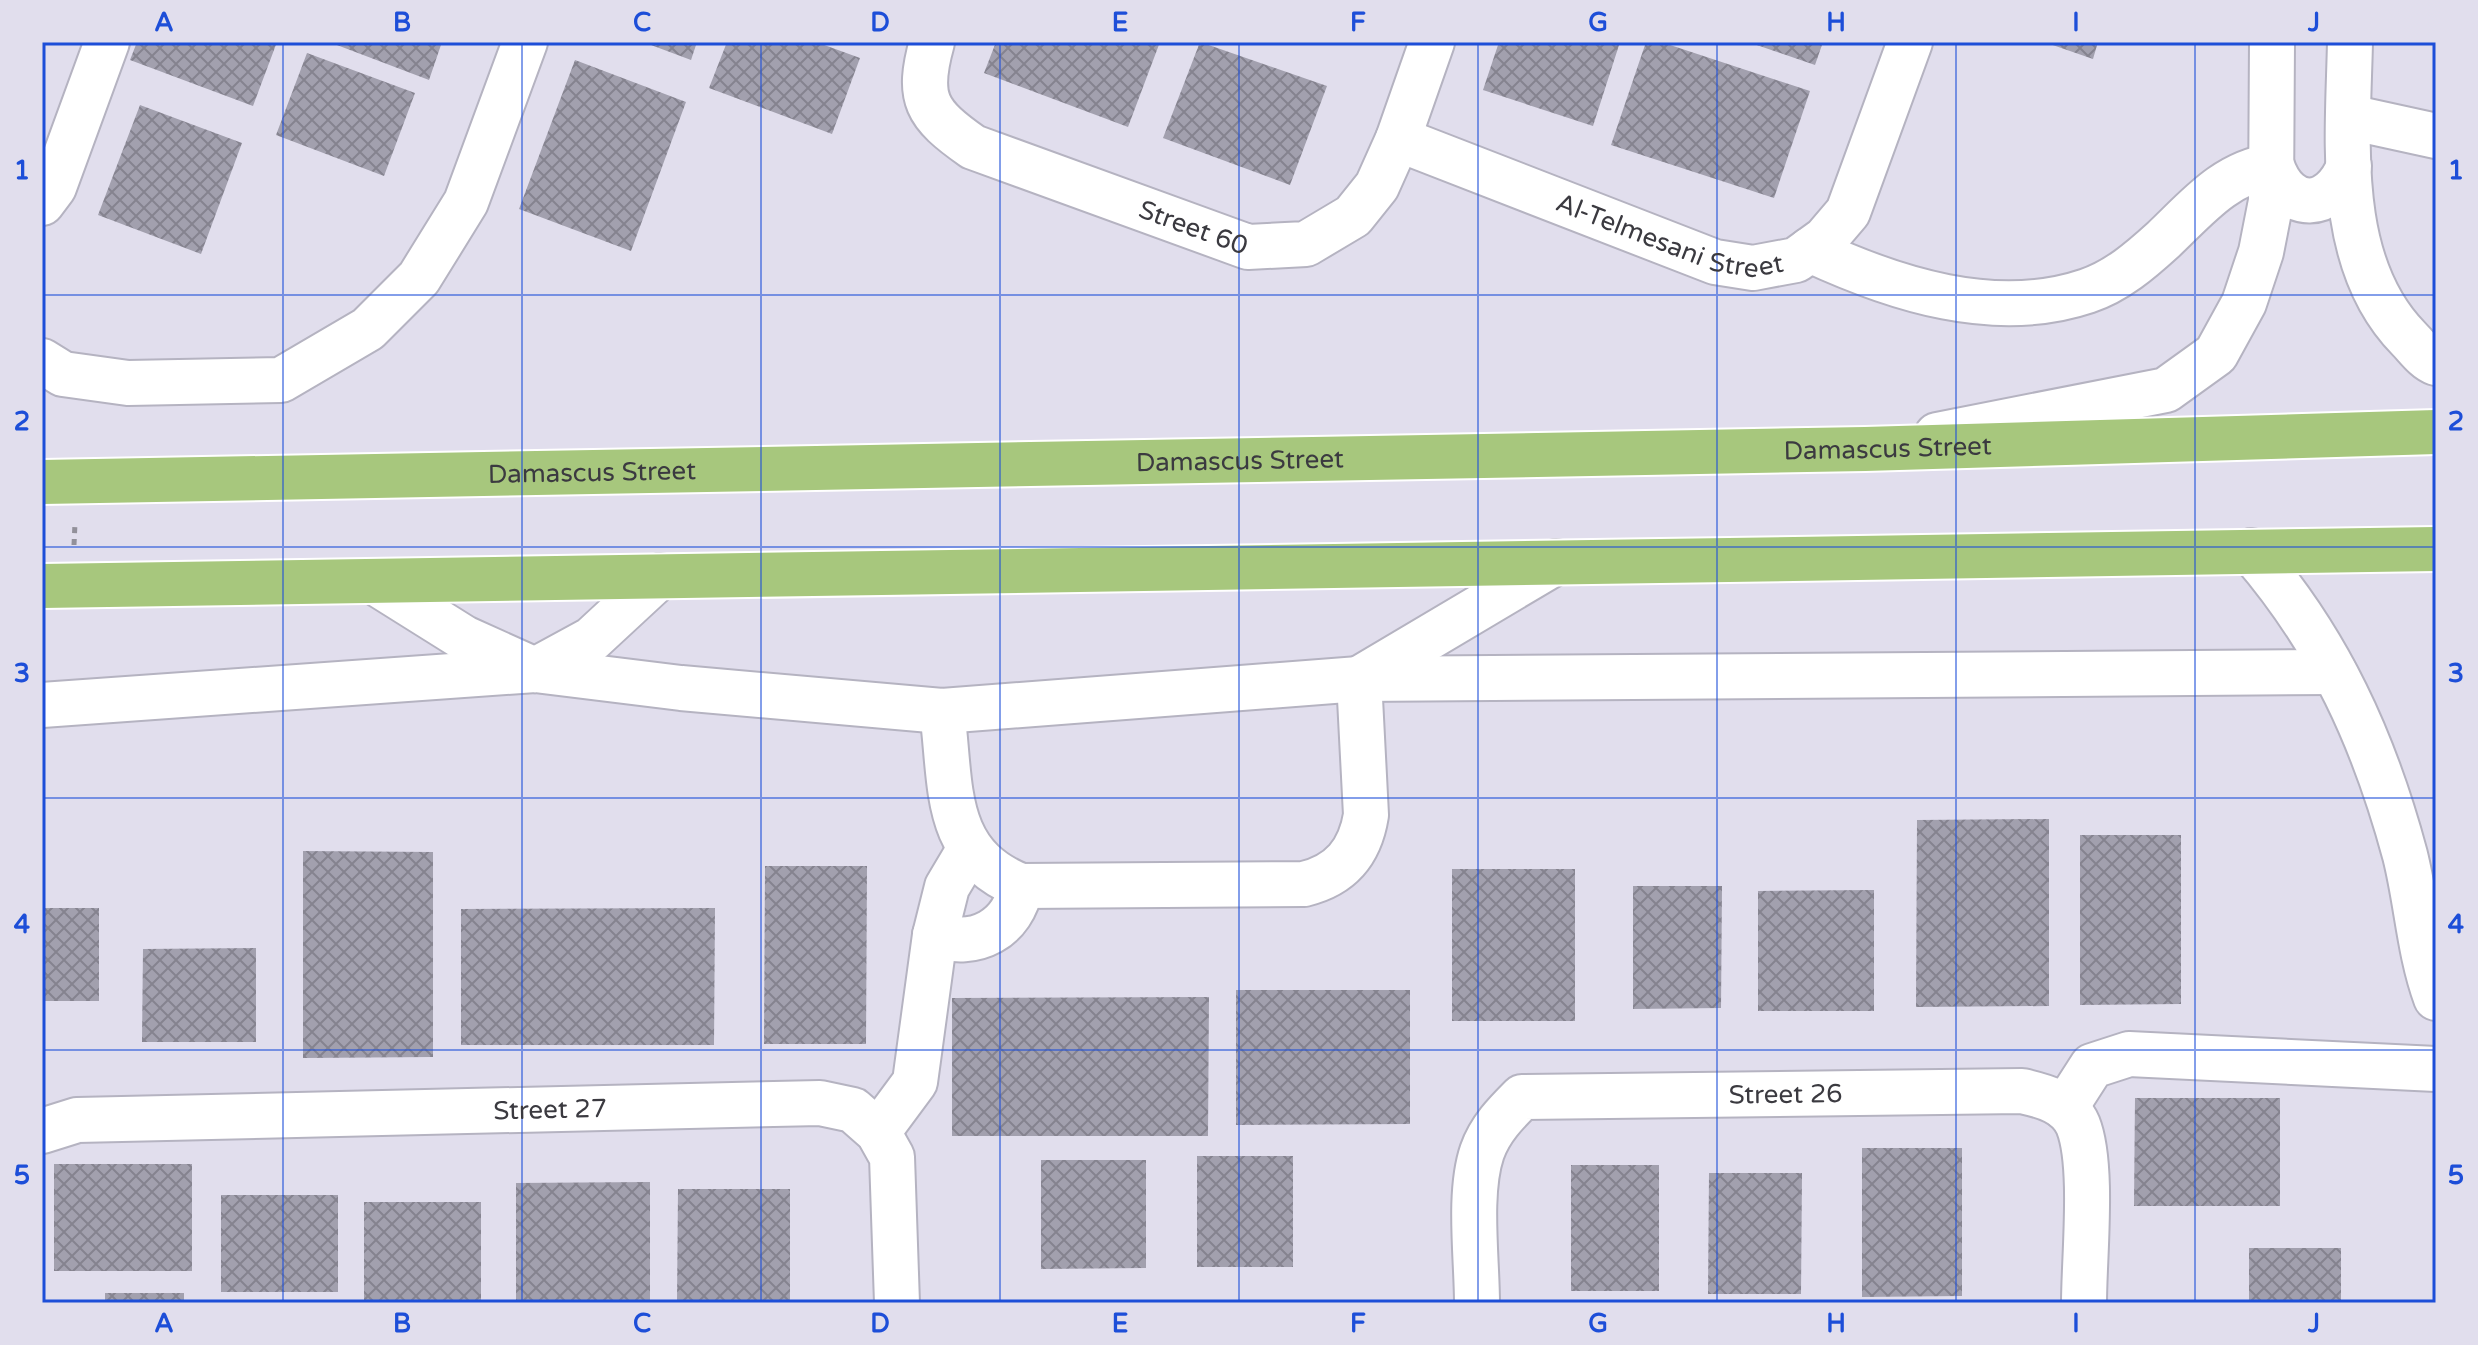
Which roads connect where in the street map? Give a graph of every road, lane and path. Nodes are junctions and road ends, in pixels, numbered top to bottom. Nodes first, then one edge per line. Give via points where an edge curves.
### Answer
1 (107, 42) edge
2 (525, 42) edge
3 (932, 42) edge
4 (1432, 42) edge
5 (1910, 42) edge
6 (2272, 42) edge
7 (2350, 42) edge
8 (2349, 117) junction
9 (2436, 136) edge
10 (1398, 139) junction
11 (2272, 166) junction
12 (2349, 166) junction
13 (42, 203) edge
14 (1810, 250) junction
15 (42, 361) edge
16 (2436, 363) edge
17 (2436, 432) edge
18 (1865, 449) junction
19 (54, 477) edge
20 (2436, 549) edge
21 (2251, 551) junction
22 (1556, 562) junction
23 (660, 576) junction
24 (373, 581) junction
25 (52, 589) edge
26 (535, 670) junction
27 (2334, 672) junction
28 (1359, 679) junction
29 (42, 705) edge
30 (942, 711) junction
31 (969, 850) junction
32 (1021, 886) junction
33 (2427, 920) edge
34 (935, 935) junction
35 (2436, 998) edge
36 (2436, 1069) edge
37 (2065, 1108) junction
38 (42, 1131) edge
39 (878, 1132) junction
40 (897, 1303) edge
41 (1477, 1303) edge
42 (2084, 1303) edge

1 - 13 street via 54,187
2 - 15 street via 466,202 419,278 368,329 281,380 128,383 63,374
3 - 10 street, Street 60 via 923,74 926,101 940,124 973,147 1248,247 1306,244 1353,216 1377,186
4 - 10 street, Street 60
5 - 14 street, Al-Telmesani Street via 1848,212
6 - 11 street
7 - 8 street
8 - 9 street
8 - 12 street
10 - 14 street, Al-Telmesani Street via 1715,262 1753,268 1796,260
11 - 12 street via 2278,184 2292,197 2310,201 2328,197 2342,184
11 - 14 street via 2252,169 2219,187 2128,271 2090,290 2049,301 1929,295
11 - 18 street via 2261,252 2244,303 2216,354 2166,390
12 - 16 street via 2357,243 2373,286 2398,328
17 - 18 main road, Damascus Street
18 - 19 main road, Damascus Street via 148,481
19 - 25 path
20 - 21 main road
21 - 22 main road
21 - 27 street via 2292,599
22 - 23 main road
22 - 28 street
23 - 24 main road
23 - 26 street via 592,639
24 - 25 main road
24 - 26 street via 464,638
26 - 29 street
26 - 30 street
27 - 28 street
27 - 33 street via 2371,744
28 - 30 street
28 - 32 street via 1366,815 1357,847 1335,872 1304,884
30 - 31 street via 959,831
31 - 32 street via 983,866
31 - 34 street via 947,887
32 - 34 street via 1012,913 991,933 963,941
33 - 35 street
34 - 39 street via 915,1082
36 - 37 street via 2129,1054 2092,1066
37 - 41 street, Street 26 via 2048,1096 2022,1091 1522,1097 1498,1122 1482,1153
37 - 42 street via 2077,1123 2085,1156
38 - 39 street, Street 27 via 77,1120 820,1103 853,1110
39 - 40 street via 892,1157

